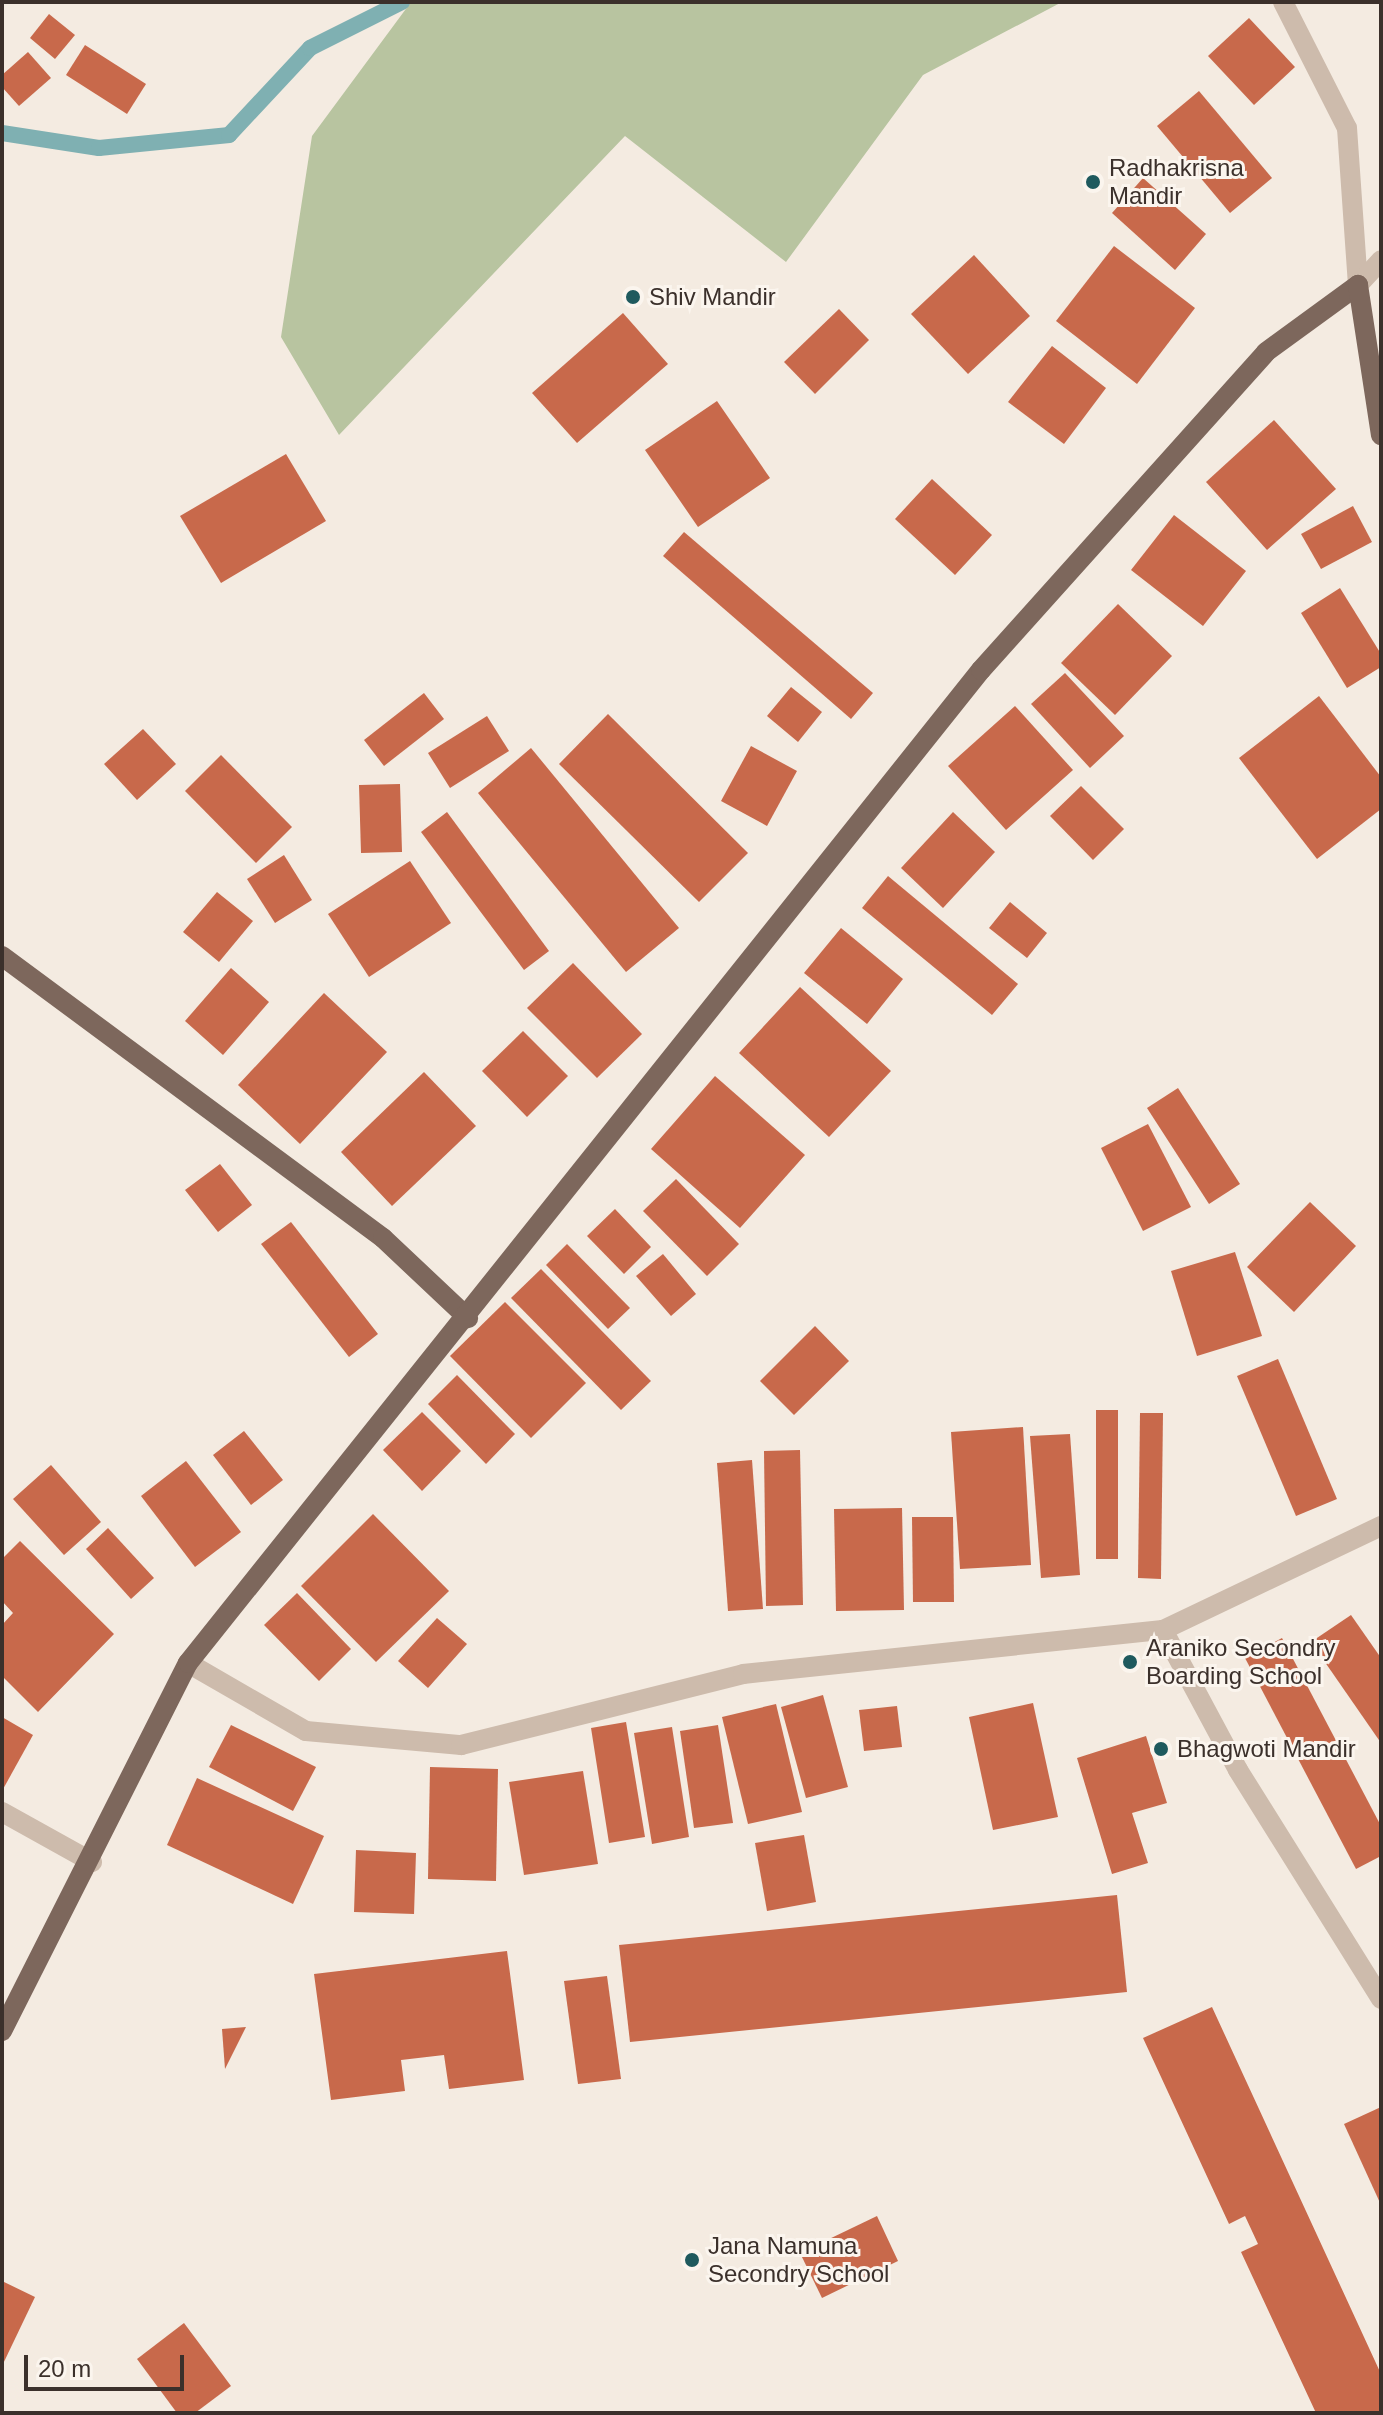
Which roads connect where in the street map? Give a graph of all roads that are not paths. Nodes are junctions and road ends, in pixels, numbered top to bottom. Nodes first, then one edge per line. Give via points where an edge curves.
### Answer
1 (1283, 2) edge
2 (1381, 260) edge
3 (1358, 285) junction
4 (1381, 435) edge
5 (2, 956) edge
6 (468, 1318) junction
7 (1381, 1526) edge
8 (1163, 1630) junction
9 (188, 1663) junction
10 (2, 1812) edge
11 (92, 1862) junction
12 (1381, 1999) edge
13 (2, 2031) edge

1 - 3 street via 1347,128
2 - 3 street
3 - 4 main road
3 - 6 main road via 1266,352 981,670
5 - 6 main road via 383,1238
6 - 9 main road
7 - 8 street
8 - 9 street via 743,1674 461,1745 306,1731
8 - 12 street via 1238,1770
9 - 11 main road
10 - 11 street
11 - 13 main road

